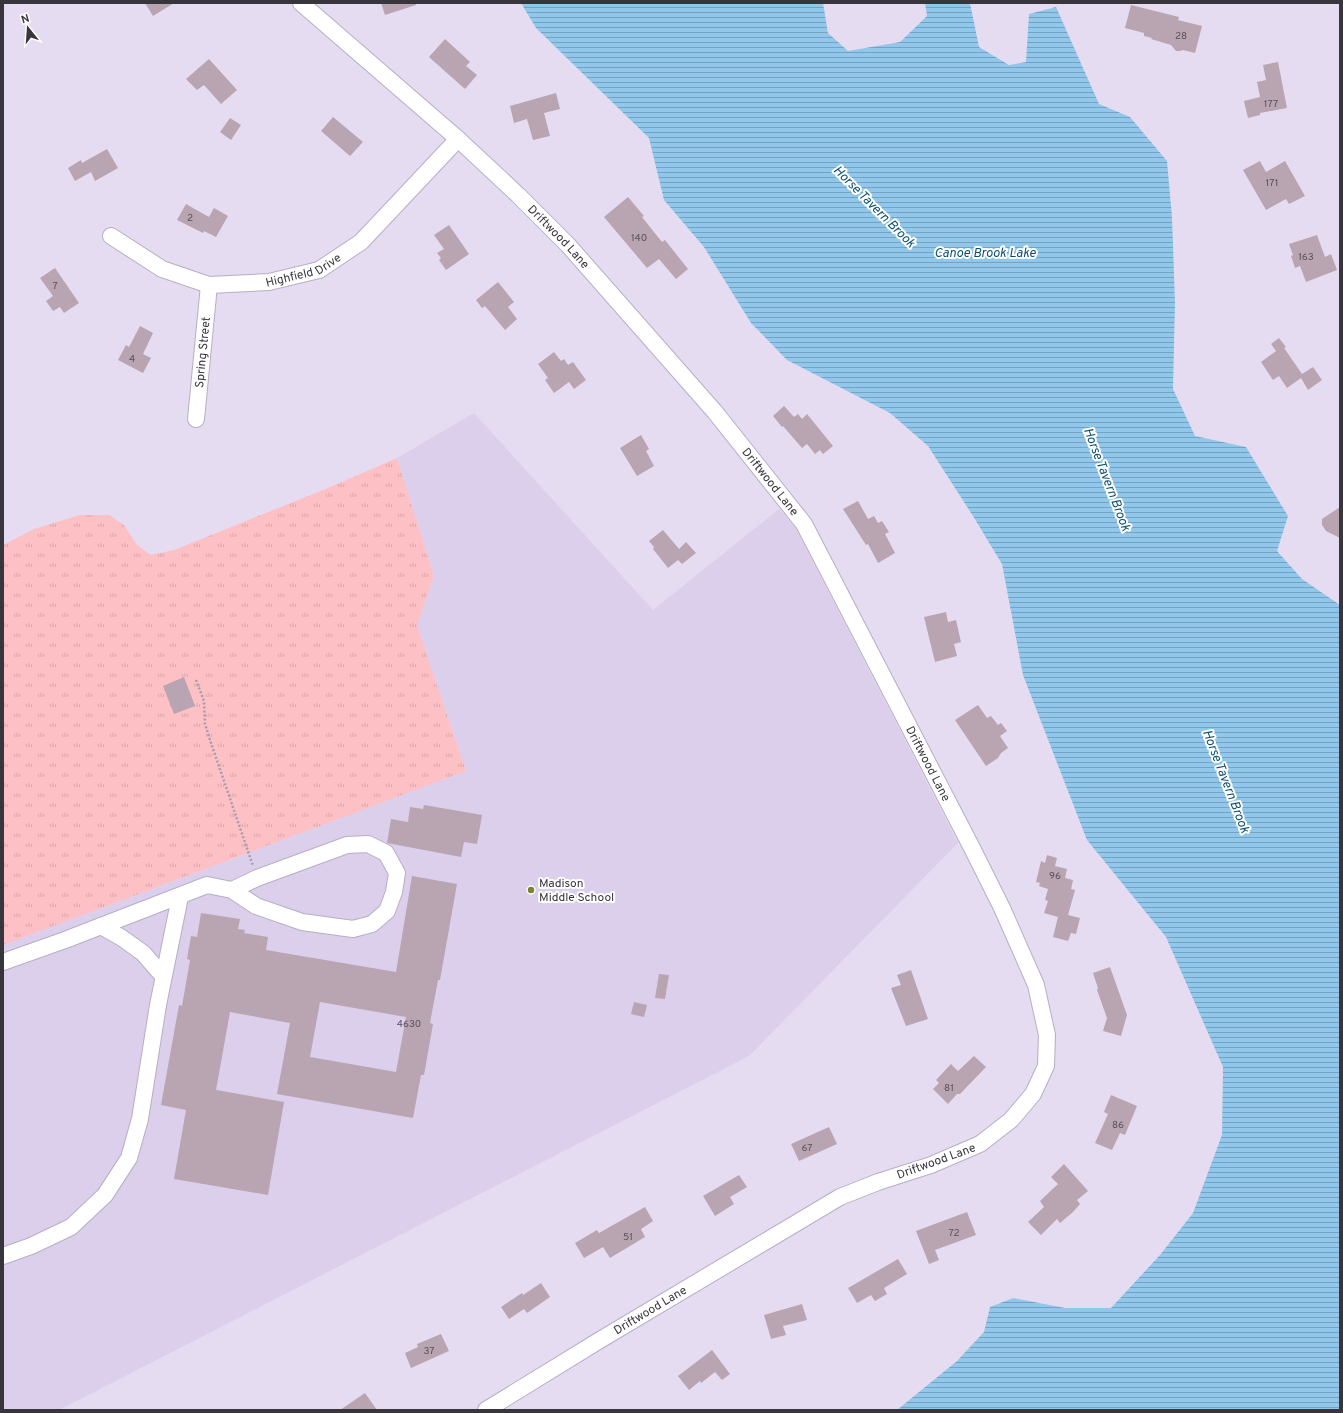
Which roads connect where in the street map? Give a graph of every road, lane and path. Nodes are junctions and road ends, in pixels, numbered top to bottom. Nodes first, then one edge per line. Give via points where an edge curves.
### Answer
1 (301, 3) edge
2 (458, 139) junction
3 (112, 236) dead end
4 (209, 285) junction
5 (196, 419) dead end
6 (196, 680) dead end
7 (257, 878) junction
8 (232, 890) junction
9 (180, 896) junction
10 (101, 926) junction
11 (3, 962) edge
12 (164, 976) junction
13 (3, 1256) edge
14 (486, 1410) edge

1 - 2 street, Driftwood Lane
2 - 4 street, Highfield Drive via 361,242 319,270 269,282
2 - 14 street, Driftwood Lane via 568,245 716,412 804,524 1002,908 1036,985 1047,1035 1046,1066 1033,1094 1011,1120 980,1144 931,1166 840,1197
3 - 4 street, Highfield Drive via 162,269
4 - 5 street, Spring Street
6 - 7 path via 204,701 205,724
7 - 8 street
7 - 8 street via 347,845 368,844 386,853 397,873 387,911 372,924 353,929 302,922 256,906
8 - 9 street via 207,885
9 - 10 street
9 - 12 street
10 - 11 street
10 - 12 street via 143,953
12 - 13 street via 140,1119 129,1158 105,1195 71,1227

